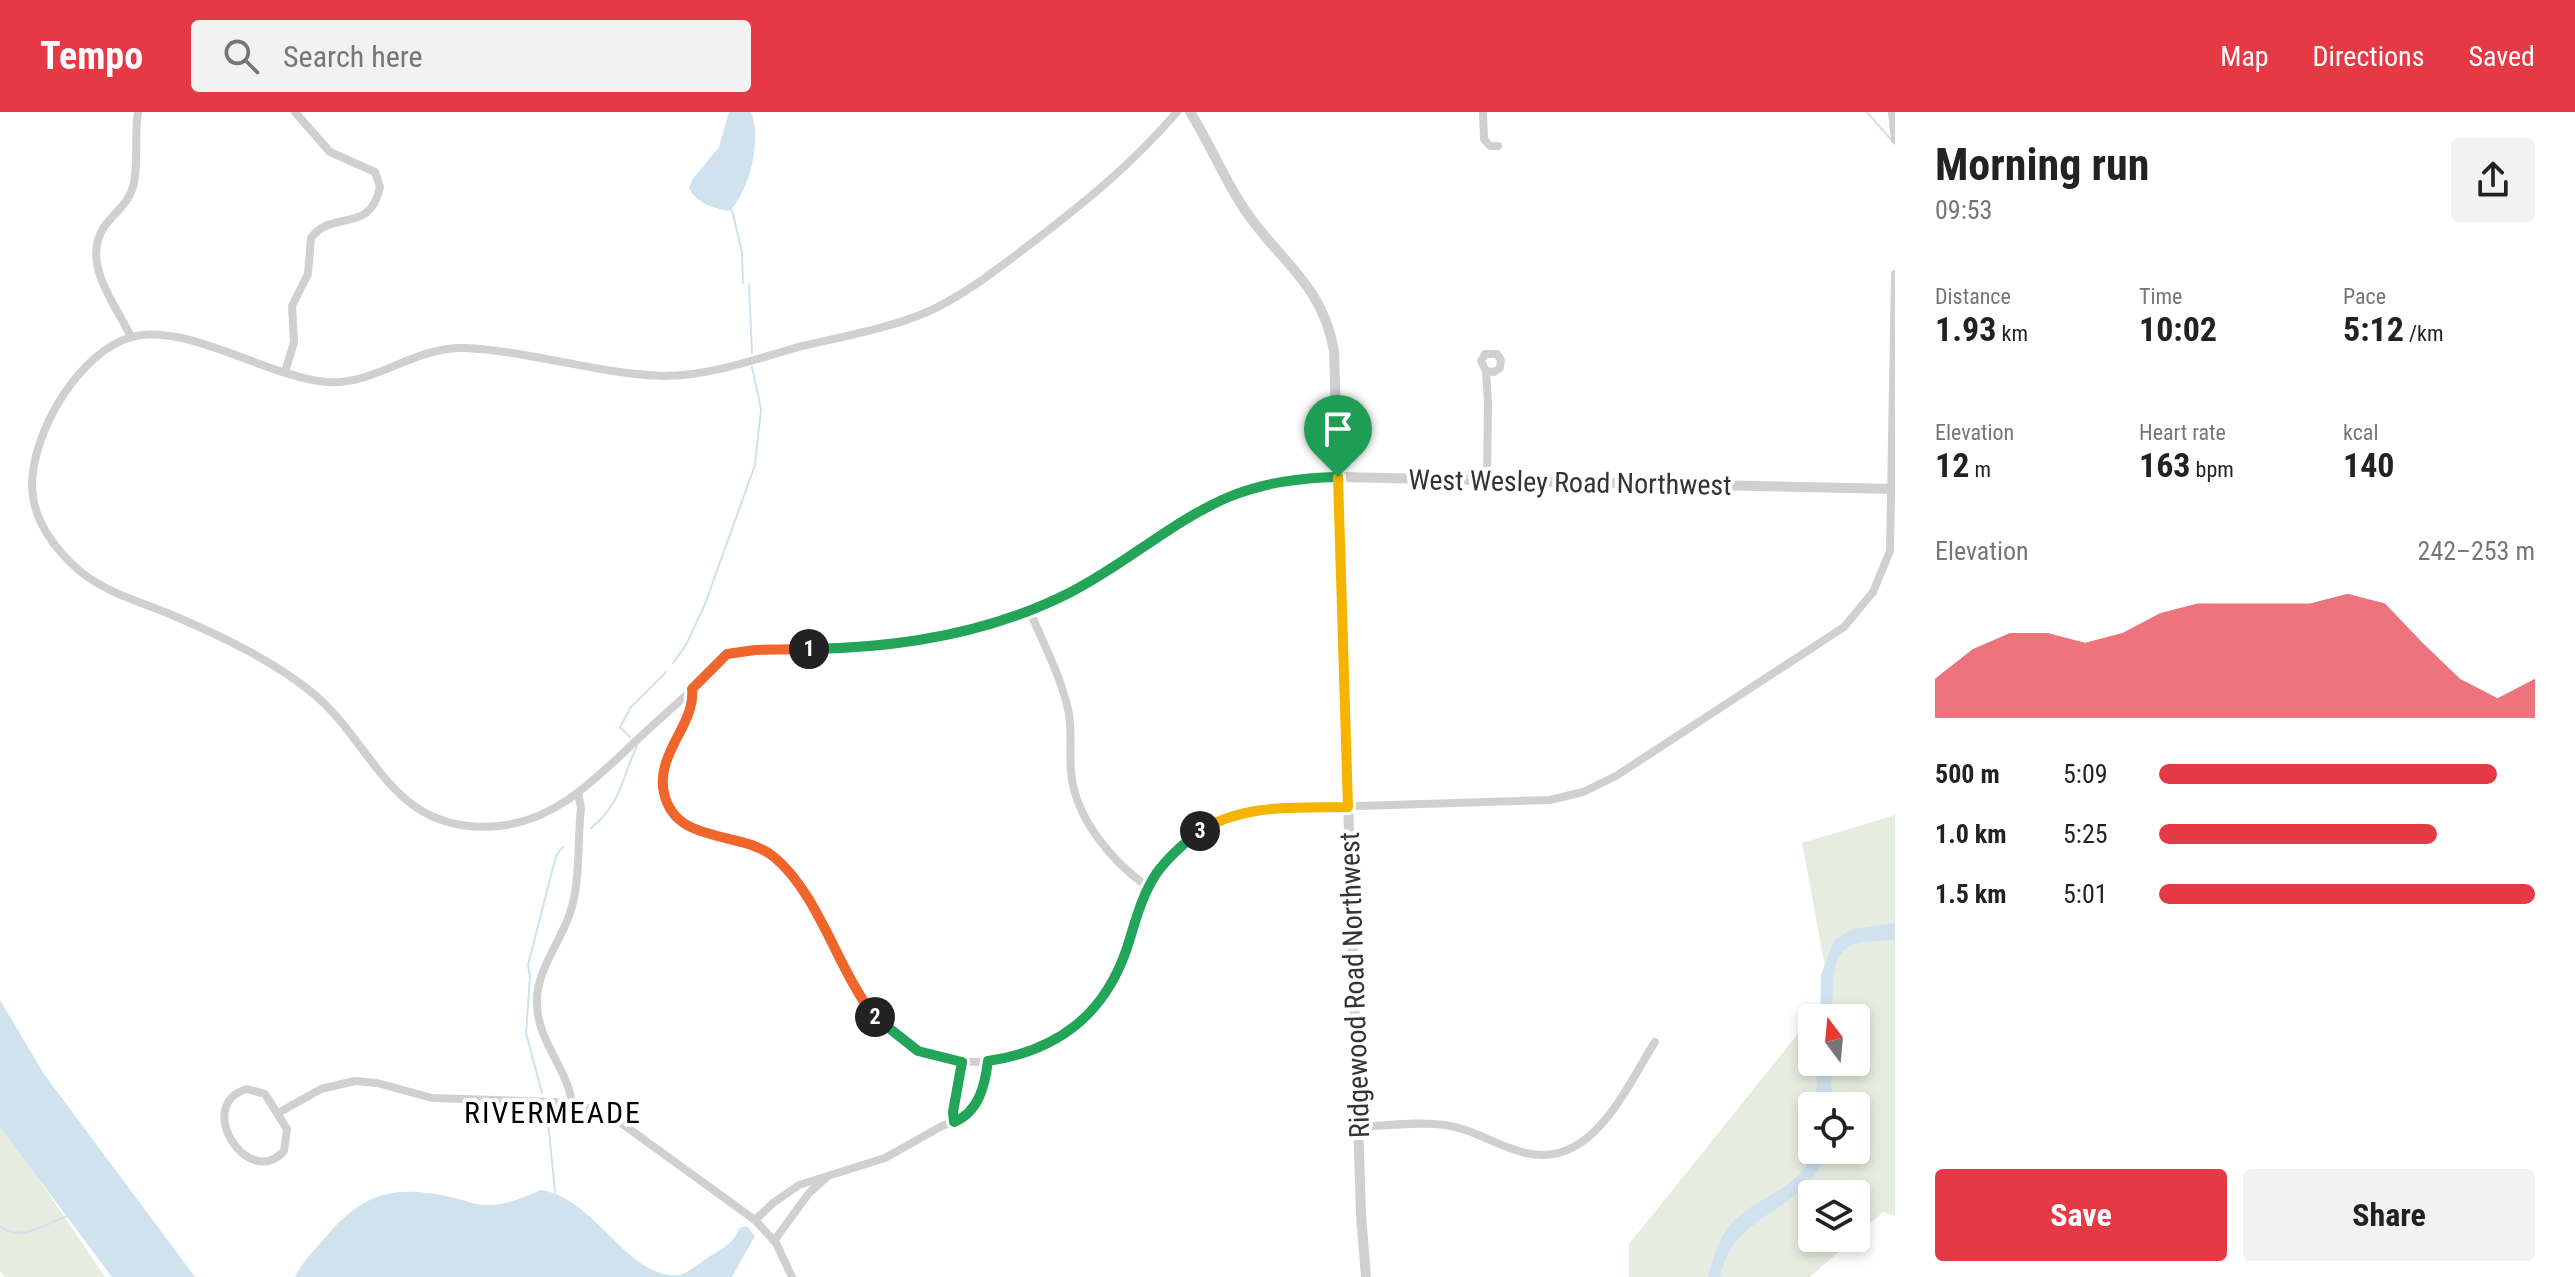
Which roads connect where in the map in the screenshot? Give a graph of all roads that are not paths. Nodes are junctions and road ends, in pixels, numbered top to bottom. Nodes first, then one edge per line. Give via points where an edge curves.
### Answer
1 (138, 112) edge
2 (295, 112) edge
3 (1177, 112) edge
4 (1190, 112) edge
5 (1483, 112) edge
6 (1892, 112) edge
7 (1895, 140) edge
8 (1498, 146) dead end
9 (1895, 274) edge
10 (131, 337) junction
11 (1486, 371) dead end
12 (285, 372) junction
13 (1338, 477) junction
14 (1487, 480) junction
15 (1893, 489) edge
16 (1030, 611) junction
17 (692, 689) junction
18 (578, 793) junction
19 (1348, 807) junction
20 (1148, 887) junction
21 (1655, 1042) dead end
22 (988, 1061) junction
23 (962, 1062) junction
24 (572, 1104) junction
25 (278, 1113) junction
26 (954, 1122) junction
27 (1359, 1127) junction
28 (827, 1178) junction
29 (755, 1220) junction
30 (774, 1241) junction
31 (792, 1277) edge
32 (1366, 1277) edge

1 - 10 street via 132,189 103,229 98,249 104,291
2 - 12 street via 330,152 369,166 380,187 367,213 323,226 311,238 308,274 292,306 294,342
3 - 12 street via 1116,178 1004,264 953,299 901,321 684,375 622,372 460,348 421,353 349,382 319,382
4 - 13 street, Ridgewood Road Northwest via 1246,212 1307,283 1325,313 1334,351
5 - 8 street via 1484,139
6 - 7 street
9 - 15 street
10 - 12 street via 168,335
10 - 18 street, West Wesley Road Northwest via 106,349 69,387 35,461 37,515 71,563 106,588 199,627 288,674 330,709 390,787 429,814 467,825 506,825 544,814
11 - 14 street
13 - 14 street, West Wesley Road Northwest
13 - 16 street, West Wesley Road Northwest via 1282,481 1230,496 1102,576
13 - 19 street, Ridgewood Road Northwest
14 - 15 street, West Wesley Road Northwest
15 - 19 street via 1887,562 1855,616 1834,635 1616,776 1550,800
16 - 17 street, West Wesley Road Northwest via 905,644 736,652 719,660
16 - 20 street via 1068,709 1071,772 1079,806 1109,849
17 - 18 street, West Wesley Road Northwest
17 - 23 street via 692,702 662,775 672,812 689,828 747,843 776,858 797,883 875,1016 918,1051
18 - 24 street via 573,901 542,974 537,1002 541,1031
19 - 20 street via 1264,809 1225,819 1181,845
19 - 27 street, Ridgewood Road Northwest
20 - 22 street via 1119,968 1085,1019 1038,1049
21 - 27 street via 1597,1130 1561,1153 1525,1153 1446,1125
22 - 23 street
22 - 26 street via 979,1099
23 - 26 street
24 - 25 street via 432,1098 355,1081 321,1089
24 - 29 street via 621,1123
25 - 25 street via 265,1094 247,1089 228,1098 223,1118 242,1154 264,1163 278,1157 287,1144 287,1129
26 - 28 street via 894,1154
27 - 32 street, Ridgewood Road Northwest
28 - 29 street via 789,1190
28 - 30 street via 809,1193
29 - 30 street
30 - 31 street

